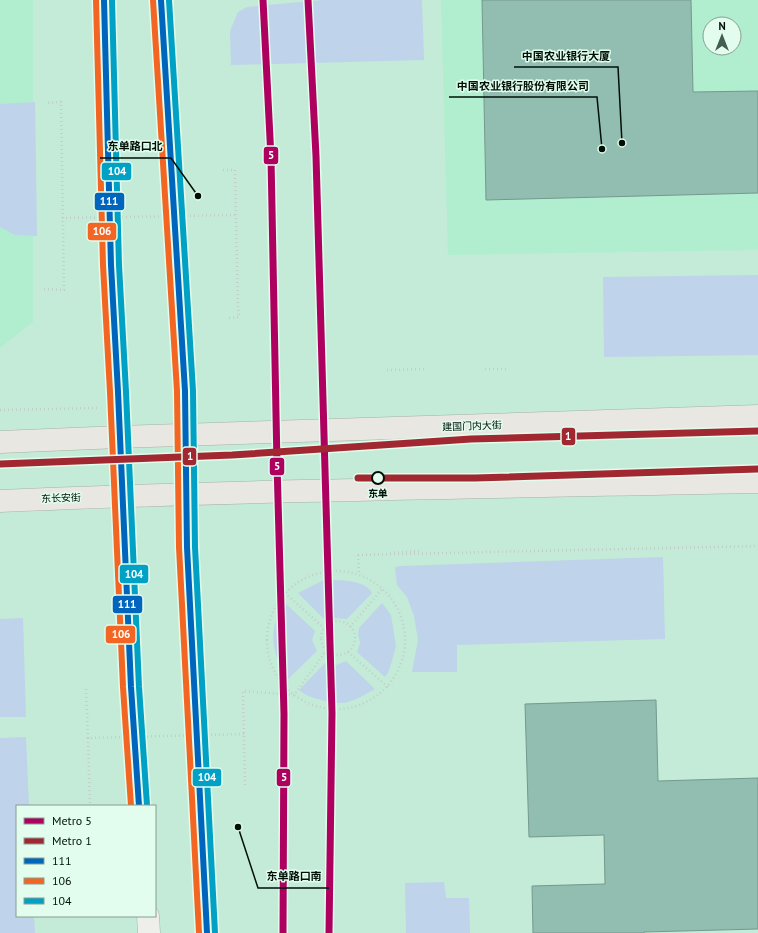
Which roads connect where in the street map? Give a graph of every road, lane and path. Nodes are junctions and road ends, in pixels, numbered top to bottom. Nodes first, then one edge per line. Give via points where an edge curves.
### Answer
1 (104, 0) edge
2 (161, 0) edge
3 (47, 103) dead end
4 (223, 170) dead end
5 (236, 215) junction
6 (62, 218) junction
7 (44, 289) dead end
8 (229, 318) dead end
9 (424, 369) dead end
10 (485, 369) dead end
11 (506, 369) dead end
12 (387, 370) dead end
13 (119, 407) junction
14 (0, 410) edge
15 (758, 416) edge
16 (185, 435) junction
17 (119, 437) junction
18 (0, 442) edge
19 (758, 482) edge
20 (186, 494) junction
21 (122, 496) junction
22 (0, 501) edge
23 (758, 546) edge
24 (419, 551) dead end
25 (358, 555) junction
26 (359, 574) junction
27 (383, 588) junction
28 (285, 593) junction
29 (350, 627) junction
30 (324, 628) junction
31 (326, 651) junction
32 (348, 652) junction
33 (388, 687) junction
34 (86, 689) dead end
35 (294, 695) junction
36 (244, 734) junction
37 (88, 738) junction
38 (245, 785) dead end
39 (90, 805) edge
40 (139, 805) edge
41 (148, 917) edge
42 (149, 933) edge
43 (207, 933) edge

1 - 13 main road via 111,265
2 - 16 main road
3 - 6 path via 61,102
4 - 5 path via 235,170
5 - 6 path, bridge
5 - 8 path via 239,317
6 - 7 path via 64,290
9 - 12 path
10 - 11 path
13 - 14 path
13 - 17 main road
15 - 16 highway, 建国门内大街
16 - 17 highway, 建国门内大街
16 - 20 main road
17 - 18 highway
17 - 21 main road
19 - 20 highway
20 - 21 highway, 东长安街
20 - 43 main road
21 - 22 highway, 东长安街
21 - 40 main road
23 - 25 path
24 - 25 path
25 - 26 path
26 - 27 path
26 - 28 path via 339,571 319,573 301,580
27 - 29 path
27 - 33 path via 397,606 405,626 406,648 400,669
28 - 30 path
28 - 35 path via 274,608 268,626 267,646 271,664 280,681
29 - 30 path via 337,622
29 - 32 path via 354,643
30 - 31 path via 321,638
31 - 32 path via 337,655
31 - 35 path
32 - 33 path
33 - 35 path via 372,700 352,708 332,710 312,705
34 - 37 path, bridge
35 - 36 path via 243,691
36 - 37 path, bridge
36 - 38 path
37 - 39 path
41 - 42 main road

